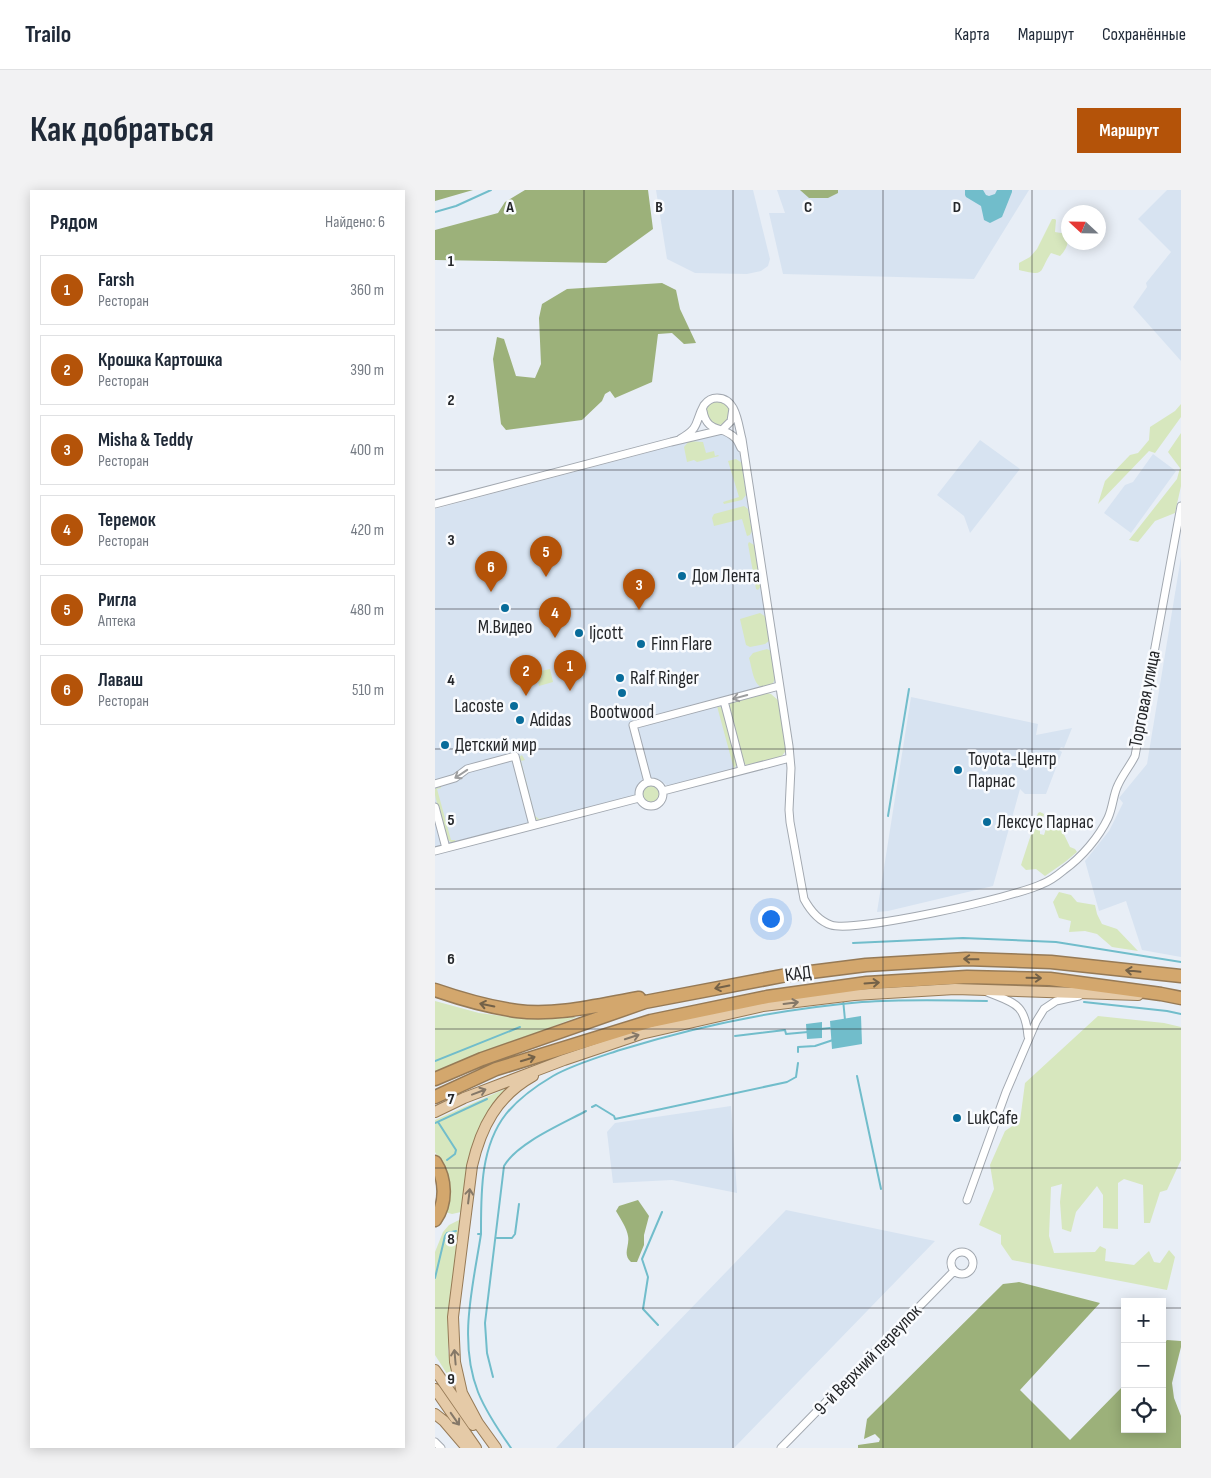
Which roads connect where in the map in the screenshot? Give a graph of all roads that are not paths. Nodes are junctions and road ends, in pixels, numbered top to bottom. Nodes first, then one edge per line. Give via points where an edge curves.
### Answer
1 (733, 408) junction
2 (703, 410) junction
3 (722, 430) junction
4 (680, 440) junction
5 (743, 453) junction
6 (435, 504) edge
7 (1181, 506) edge
8 (779, 686) junction
9 (724, 701) junction
10 (790, 758) junction
11 (742, 770) junction
12 (648, 782) junction
13 (435, 784) edge
14 (663, 791) junction
15 (639, 798) junction
16 (435, 807) edge
17 (533, 825) junction
18 (446, 848) junction
19 (435, 851) edge
20 (1181, 976) edge
21 (981, 989) junction
22 (435, 990) edge
23 (1086, 994) junction
24 (1161, 994) junction
25 (675, 996) junction
26 (1181, 998) edge
27 (1029, 1036) junction
28 (564, 1060) junction
29 (435, 1080) edge
30 (435, 1098) edge
31 (435, 1112) edge
32 (435, 1162) edge
33 (967, 1200) dead end
34 (435, 1220) edge
35 (954, 1271) dead end
36 (435, 1370) edge
37 (435, 1389) edge
38 (435, 1414) edge
39 (435, 1442) edge
40 (441, 1448) edge
41 (467, 1448) edge
42 (476, 1448) edge
43 (489, 1448) edge
44 (496, 1448) edge
45 (781, 1448) edge

1 - 2 street via 726,400 714,398
1 - 3 street via 731,421
1 - 5 street
2 - 3 street via 706,422
2 - 4 street via 696,426
3 - 4 street
3 - 5 street via 735,437
4 - 6 street
5 - 8 street
7 - 10 street, Торговая улица via 1135,756 1122,776 1108,818 1085,851 1042,884 1014,894 882,922 831,925 815,914 804,899 790,822
8 -> 9 street
8 - 10 street
9 - 11 street
9 - 12 street via 633,725
10 - 11 street
11 - 14 street
12 - 14 street via 659,784
12 - 15 street via 641,786
17 -> 13 street via 515,756 467,769 455,778
14 - 15 street via 663,799 654,806 643,804
15 - 17 street
16 - 18 street
17 - 18 street
18 - 19 street
20 -> 25 highway, КАД via 1051,962 966,959 787,974
21 - 23 main road
21 - 27 street via 1014,1003 1023,1011
28 -> 21 main road via 641,1034 763,1006 854,995
25 -> 22 highway via 553,1012 517,1011 460,999
23 - 24 main road
23 - 27 street via 1056,1001 1044,1009
24 - 26 highway, КАД
30 -> 24 highway, КАД via 496,1069 651,1021 767,997 867,983 967,977 1050,979
25 - 29 highway, КАД via 645,1002 482,1059
27 - 33 street
31 -> 28 main road
44 -> 28 main road via 478,1424 463,1393 455,1362 453,1316 472,1166 478,1142 507,1095 524,1081
32 - 34 highway via 444,1184 443,1200
35 - 45 street, 9-й Верхний переулок
36 - 43 main road
37 -> 42 main road
38 - 41 main road
39 - 40 street

